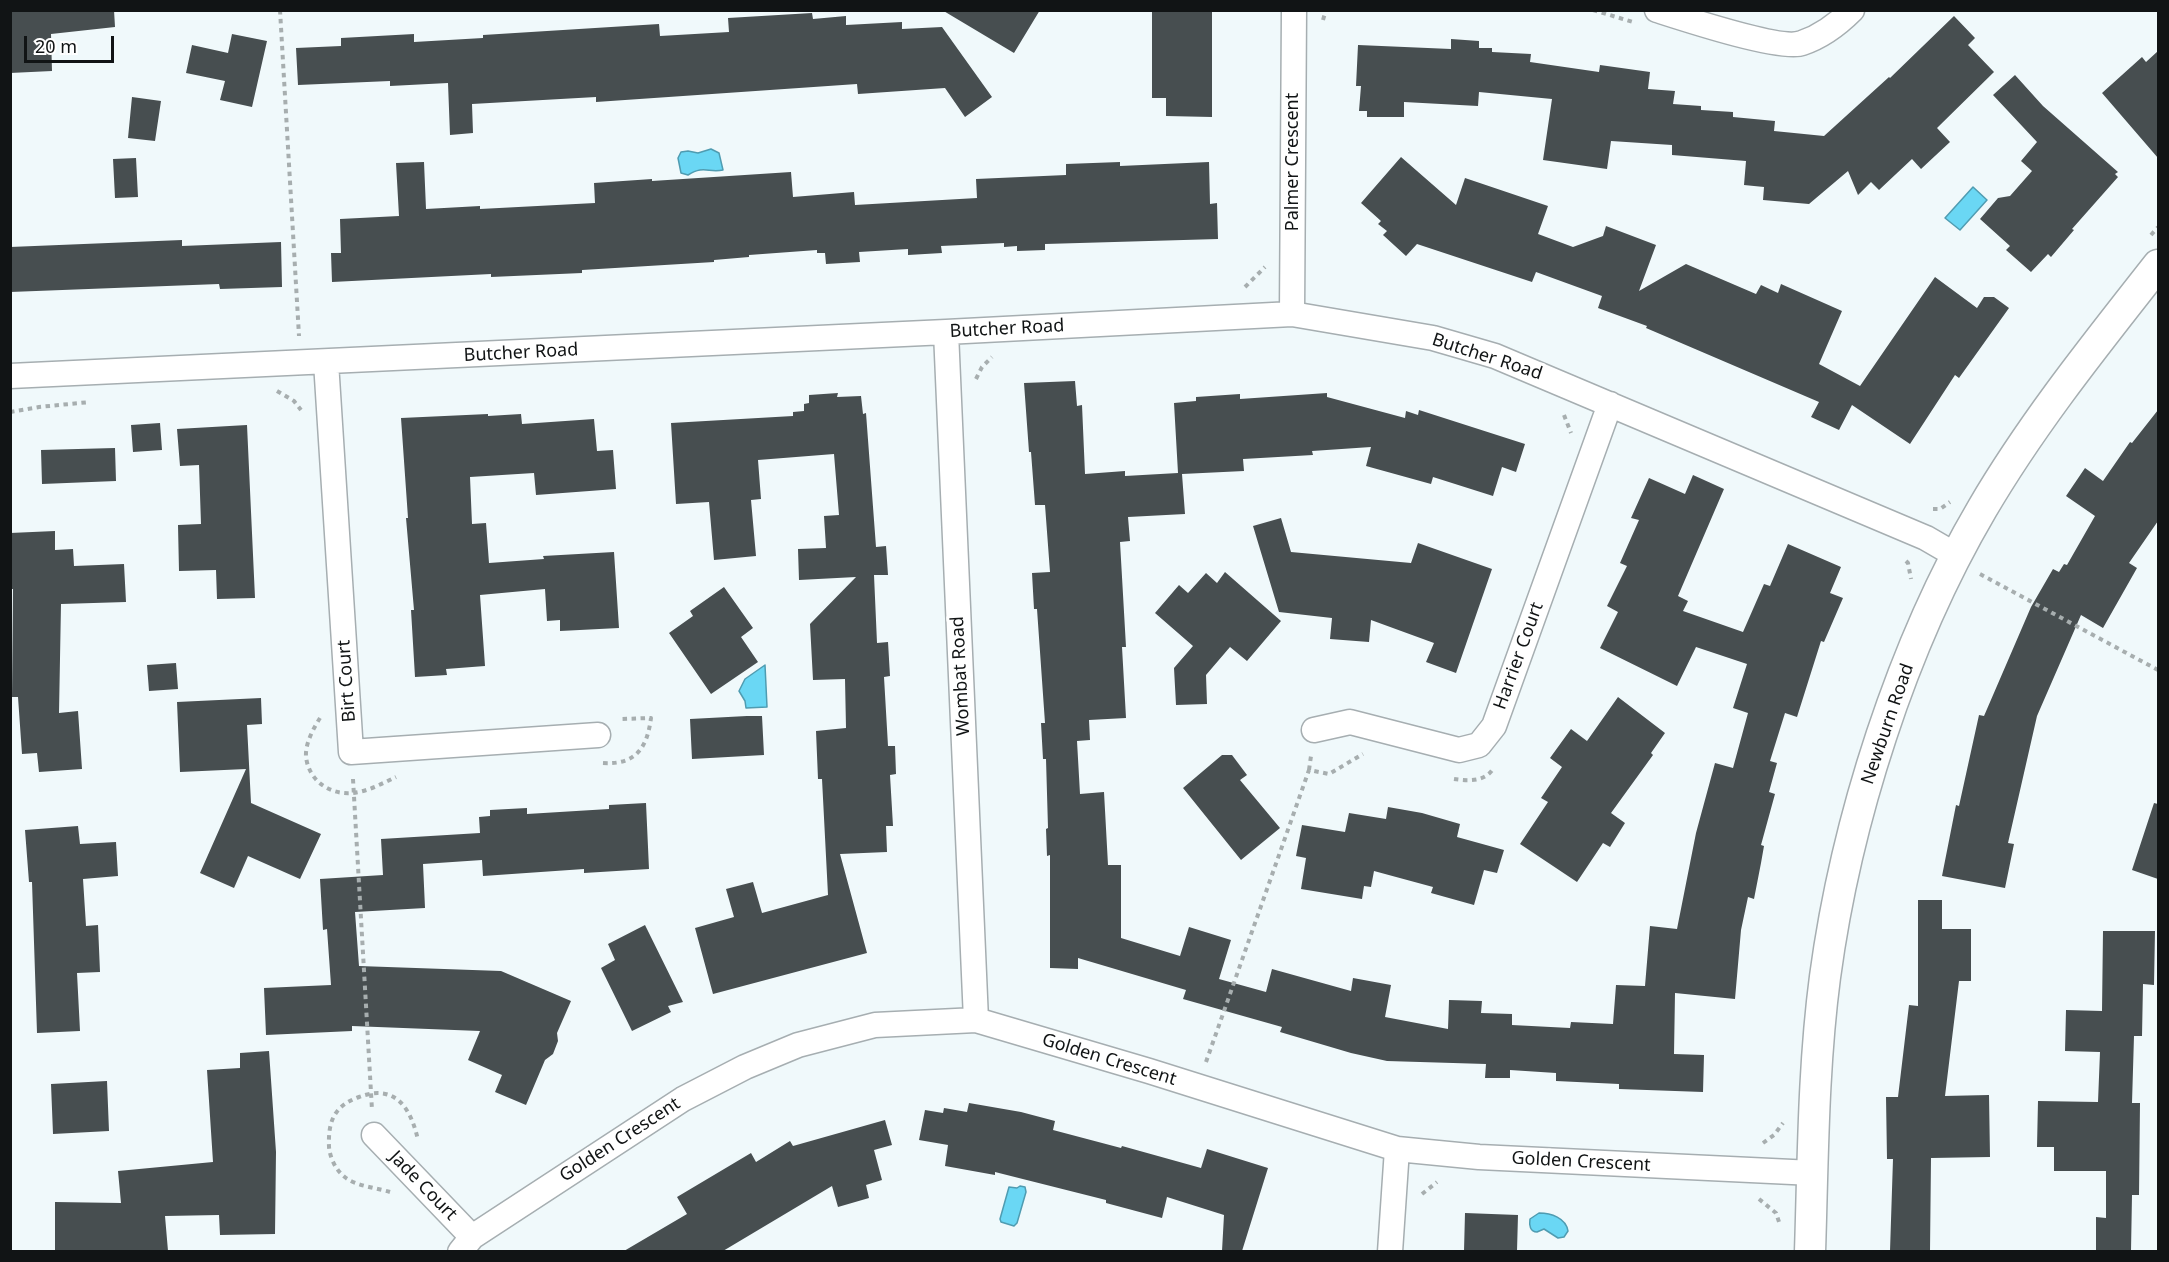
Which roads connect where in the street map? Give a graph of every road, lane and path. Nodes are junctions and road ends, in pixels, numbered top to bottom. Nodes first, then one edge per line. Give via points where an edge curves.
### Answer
1 (280, 10) edge
2 (1294, 10) edge
3 (1326, 10) edge
4 (1657, 10) edge
5 (1852, 10) edge
6 (1317, 29) dead end
7 (2158, 265) edge
8 (1292, 314) junction
9 (946, 332) junction
10 (1002, 352) dead end
11 (327, 362) junction
12 (300, 363) junction
13 (10, 376) edge
14 (973, 384) dead end
15 (275, 390) dead end
16 (97, 402) dead end
17 (1610, 404) junction
18 (1557, 407) dead end
19 (10, 412) edge
20 (304, 413) dead end
21 (1570, 443) dead end
22 (1953, 499) dead end
23 (1929, 509) dead end
24 (1908, 563) dead end
25 (1966, 564) junction
26 (1911, 584) dead end
27 (2158, 670) edge
28 (321, 716) dead end
29 (1314, 730) dead end
30 (598, 735) joint
31 (351, 752) junction
32 (594, 763) dead end
33 (398, 777) dead end
34 (354, 793) junction
35 (976, 1020) junction
36 (371, 1092) junction
37 (1785, 1121) dead end
38 (374, 1135) joint
39 (418, 1142) dead end
40 (1755, 1145) dead end
41 (1397, 1149) junction
42 (1813, 1173) junction
43 (1440, 1180) dead end
44 (395, 1194) dead end
45 (1752, 1196) dead end
46 (1417, 1200) dead end
47 (1782, 1229) dead end
48 (466, 1244) edge
49 (1390, 1251) edge
50 (1809, 1251) edge

1 - 12 path
2 - 8 street, Palmer Crescent
3 - 6 path
4 - 5 street via 1765,41 1800,45 1838,24
7 - 25 street, Newburn Road via 2028,434 1981,511
8 - 9 street, Butcher Road
8 - 17 street, Butcher Road via 1444,341 1496,356
9 - 11 street, Butcher Road
9 - 35 street, Wombat Road
10 - 14 path via 982,367
11 - 12 street, Butcher Road
11 - 31 street, Birt Court
12 - 13 street, Butcher Road
15 - 20 path via 294,401
16 - 19 path
17 - 25 street, Butcher Road via 1926,538
17 - 29 street, Harrier Court via 1494,726 1479,745 1459,750 1350,722
18 - 21 path via 1571,433
22 - 23 path via 1940,509
24 - 26 path
25 - 27 path
25 - 42 street, Newburn Road via 1934,603 1887,721 1860,809 1825,977
28 - 34 path via 311,733 306,756 312,775 324,787
30 - 31 street
30 - 32 path via 619,720 651,718 646,742 637,753 624,763
31 - 34 path
33 - 34 path
34 - 36 path
35 - 41 street, Golden Crescent
35 - 48 street, Golden Crescent via 875,1025 798,1045 745,1066 683,1098
36 - 38 path
36 - 39 path via 386,1093 401,1103 413,1119
36 - 44 path via 345,1102 333,1117 330,1158 346,1178
37 - 40 path via 1774,1135
38 - 48 street, Jade Court
41 - 42 street, Golden Crescent via 1479,1157
41 - 49 street
42 - 50 street, Newburn Road
43 - 46 path
45 - 47 path via 1776,1213

